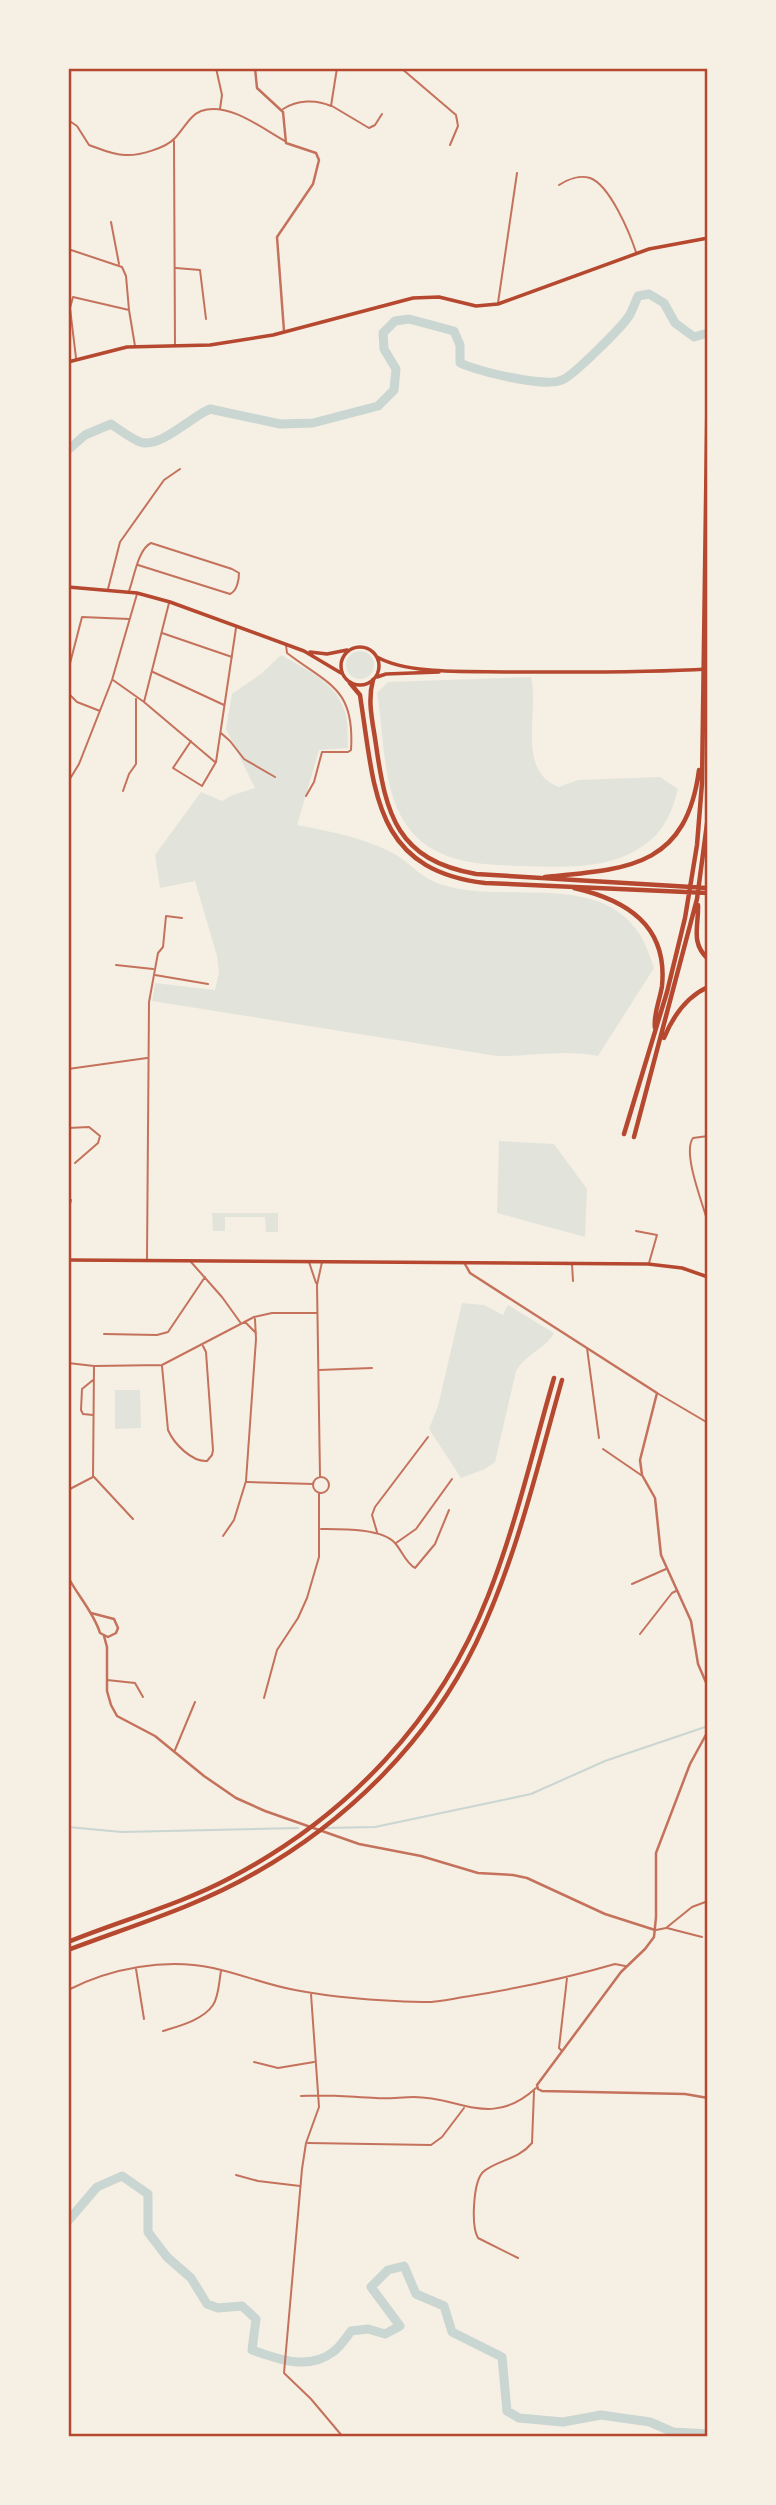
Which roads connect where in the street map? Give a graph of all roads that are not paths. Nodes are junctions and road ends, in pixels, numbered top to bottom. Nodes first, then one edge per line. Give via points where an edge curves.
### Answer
1 (216, 68) edge
2 (255, 68) edge
3 (338, 68) edge
4 (401, 68) edge
5 (331, 106) junction
6 (220, 110) junction
7 (282, 110) junction
8 (382, 114) dead end
9 (68, 120) edge
10 (173, 140) junction
11 (285, 141) junction
12 (450, 145) dead end
13 (517, 173) dead end
14 (559, 185) dead end
15 (111, 222) dead end
16 (707, 238) edge
17 (68, 249) edge
18 (636, 253) junction
19 (119, 265) junction
20 (175, 268) junction
21 (498, 304) junction
22 (129, 310) junction
23 (206, 319) dead end
24 (284, 332) junction
25 (176, 346) junction
26 (135, 347) junction
27 (76, 360) junction
28 (68, 362) edge
29 (708, 363) edge
30 (180, 469) dead end
31 (138, 565) junction
32 (68, 587) edge
33 (108, 590) junction
34 (128, 592) junction
35 (137, 593) junction
36 (170, 602) junction
37 (130, 620) junction
38 (237, 626) junction
39 (162, 633) junction
40 (286, 644) junction
41 (350, 649) junction
42 (304, 651) junction
43 (233, 657) junction
44 (377, 657) junction
45 (708, 669) edge
46 (68, 671) edge
47 (446, 671) junction
48 (152, 672) junction
49 (341, 673) junction
50 (374, 679) junction
51 (112, 680) junction
52 (350, 683) junction
53 (68, 693) edge
54 (136, 698) junction
55 (144, 702) junction
56 (225, 706) junction
57 (100, 710) junction
58 (221, 733) junction
59 (191, 741) junction
60 (701, 755) junction
61 (216, 762) junction
62 (275, 777) dead end
63 (68, 782) edge
64 (123, 791) dead end
65 (306, 796) dead end
66 (708, 816) edge
67 (534, 878) junction
68 (570, 887) junction
69 (669, 889) junction
70 (708, 890) edge
71 (697, 899) junction
72 (182, 918) dead end
73 (708, 959) edge
74 (116, 965) dead end
75 (155, 969) junction
76 (154, 975) junction
77 (208, 984) dead end
78 (708, 986) edge
79 (655, 1030) junction
80 (148, 1058) junction
81 (656, 1062) junction
82 (68, 1069) edge
83 (68, 1128) edge
84 (624, 1134) dead end
85 (708, 1136) edge
86 (634, 1137) dead end
87 (75, 1163) dead end
88 (71, 1200) dead end
89 (68, 1212) edge
90 (708, 1223) edge
91 (636, 1231) dead end
92 (68, 1260) edge
93 (147, 1260) junction
94 (190, 1260) junction
95 (309, 1261) junction
96 (322, 1261) junction
97 (465, 1262) junction
98 (572, 1263) junction
99 (648, 1264) junction
100 (205, 1277) junction
101 (708, 1277) edge
102 (573, 1281) dead end
103 (317, 1285) junction
104 (317, 1313) junction
105 (254, 1317) junction
106 (245, 1321) junction
107 (241, 1323) junction
108 (256, 1333) junction
109 (104, 1335) dead end
110 (203, 1345) junction
111 (587, 1347) junction
112 (68, 1363) edge
113 (162, 1365) junction
114 (94, 1366) junction
115 (372, 1367) dead end
116 (318, 1370) junction
117 (554, 1378) dead end
118 (94, 1380) junction
119 (562, 1380) dead end
120 (657, 1393) junction
121 (94, 1416) junction
122 (708, 1423) edge
123 (428, 1437) dead end
124 (599, 1438) dead end
125 (603, 1449) dead end
126 (642, 1475) junction
127 (93, 1477) junction
128 (320, 1477) junction
129 (452, 1479) dead end
130 (246, 1481) junction
131 (313, 1484) junction
132 (68, 1489) edge
133 (319, 1493) junction
134 (449, 1510) dead end
135 (134, 1519) dead end
136 (320, 1529) junction
137 (377, 1533) junction
138 (223, 1536) dead end
139 (395, 1544) junction
140 (667, 1569) junction
141 (68, 1577) edge
142 (632, 1584) dead end
143 (677, 1591) junction
144 (91, 1613) junction
145 (105, 1618) junction
146 (99, 1625) junction
147 (640, 1633) dead end
148 (104, 1636) junction
149 (111, 1637) junction
150 (107, 1647) junction
151 (106, 1680) junction
152 (708, 1686) edge
153 (143, 1697) dead end
154 (264, 1698) dead end
155 (195, 1702) dead end
156 (708, 1731) edge
157 (174, 1751) junction
158 (708, 1901) edge
159 (666, 1928) junction
160 (655, 1930) junction
161 (702, 1937) dead end
162 (68, 1942) edge
163 (68, 1950) edge
164 (625, 1967) junction
165 (135, 1968) junction
166 (221, 1970) junction
167 (567, 1978) junction
168 (68, 1990) edge
169 (311, 1993) junction
170 (144, 2019) dead end
171 (163, 2031) dead end
172 (562, 2051) junction
173 (254, 2062) dead end
174 (315, 2062) junction
175 (535, 2088) junction
176 (318, 2094) junction
177 (301, 2096) dead end
178 (708, 2098) edge
179 (464, 2107) junction
180 (306, 2143) junction
181 (236, 2175) dead end
182 (301, 2187) junction
183 (518, 2258) dead end
184 (343, 2437) edge

1 - 6 street
2 - 7 street via 257,88
3 - 5 street
4 - 12 street via 456,115 458,126
5 - 7 street via 302,102
5 - 8 street via 369,128
6 - 10 street via 196,113
6 - 11 street
7 - 11 street
9 - 10 street via 89,145 123,155
10 - 20 street
11 - 24 street via 316,153 320,162 313,184 277,237
13 - 21 street
14 - 18 street via 585,177 598,184 623,219
15 - 19 street
16 - 18 main road
17 - 19 street
18 - 21 main road
19 - 22 street via 126,276
20 - 23 street via 200,270
20 - 25 street
21 - 24 main road via 476,306 439,297 413,298
22 - 26 street
22 - 27 street via 72,297
24 - 25 main road
25 - 26 main road
26 - 27 main road
27 - 28 main road
29 - 60 highway
30 - 33 street via 164,480 120,542
31 - 31 street via 151,544 232,569 239,578 230,594
31 - 34 street
32 - 33 main road
33 - 34 main road
34 - 35 main road
35 - 36 main road
35 - 37 street
36 - 38 main road
36 - 39 street
37 - 46 street via 80,619
37 - 51 street
38 - 40 main road
38 - 43 street
39 - 43 street
39 - 48 street
40 - 42 main road
40 - 65 street via 287,653 338,689 348,714 351,750 322,752
41 - 42 main road via 327,654
41 - 44 main road via 369,649
41 - 49 main road via 342,657
42 - 49 main road
43 - 56 street
44 - 47 main road via 398,665
44 - 50 main road
45 - 47 main road
47 - 50 main road via 386,674
48 - 55 street
48 - 56 street
49 - 52 main road
50 - 52 main road
50 - 67 highway via 370,705 383,792 405,838 448,868
51 - 54 street
51 - 57 street
52 - 68 highway via 361,702 378,802 388,826 407,851 430,868 458,878
53 - 57 street via 77,702
54 - 55 street
54 - 64 street via 136,764
55 - 59 street
56 - 58 street
57 - 63 street
58 - 61 street
58 - 62 street via 244,759
59 - 61 street
59 - 61 street via 173,766 175,770 202,786
60 - 67 highway via 690,810 659,850 638,863 605,872
60 - 79 highway via 690,892
66 - 71 highway
67 - 69 highway
68 - 69 highway
68 - 79 highway via 617,901 649,930 662,972
69 - 70 highway
71 - 73 highway via 696,938
71 - 81 highway
72 - 75 street via 166,916
74 - 75 street
75 - 76 street
76 - 77 street
76 - 80 street
78 - 81 highway via 676,1014
79 - 84 highway
80 - 82 street
80 - 93 street
81 - 86 highway
83 - 87 street via 89,1127 100,1136
85 - 90 street via 690,1141 689,1154
88 - 89 street
91 - 99 street via 657,1235
92 - 93 main road
93 - 94 main road
94 - 95 main road
94 - 100 street
95 - 96 main road
95 - 103 street
96 - 97 main road
96 - 103 street
97 - 98 main road
97 - 111 street via 470,1273
98 - 99 main road
98 - 102 street
99 - 101 main road
100 - 107 street
100 - 109 street via 168,1332
103 - 104 street
104 - 105 street
104 - 116 street
105 - 106 street
105 - 108 street
106 - 107 street
106 - 108 street
107 - 110 street
108 - 130 street
110 - 113 street
110 - 113 street via 210,1460 198,1460 171,1437
111 - 120 street
111 - 124 street
112 - 114 street
113 - 114 street
114 - 118 street
115 - 116 street
116 - 128 street
117 - 162 highway via 488,1596 447,1680 407,1735 358,1789 246,1870
118 - 121 street
118 - 121 street via 82,1389 81,1410
119 - 163 highway via 487,1618 459,1674 413,1741 344,1811 279,1859 199,1901
120 - 122 street
120 - 126 street via 640,1460
121 - 127 street
123 - 137 street via 375,1507 372,1515
125 - 126 street
126 - 140 street via 655,1498 659,1545
127 - 132 street
127 - 135 street
128 - 131 street
128 - 133 street via 329,1485
129 - 139 street via 416,1529
130 - 131 street
130 - 138 street via 238,1512
131 - 133 street
133 - 136 street
134 - 139 street via 435,1544 420,1564 413,1568
136 - 137 street
136 - 154 street via 320,1557 307,1598 276,1650
137 - 139 street
140 - 142 street
140 - 143 street
141 - 144 street
143 - 147 street
143 - 152 street via 692,1624 698,1664
144 - 145 street
144 - 146 street
145 - 146 street
145 - 149 street via 118,1625
146 - 148 street
148 - 149 street
148 - 150 street
149 - 150 street
150 - 151 street
151 - 153 street via 135,1683
151 - 157 street via 117,1716
155 - 157 street
156 - 160 street via 690,1763 656,1853
157 - 160 street via 223,1790 265,1811 359,1844 421,1856 478,1874 527,1878 605,1914
158 - 159 street via 692,1907
159 - 160 street
159 - 161 street
160 - 164 street via 648,1946
164 - 167 street via 615,1964
164 - 172 street
165 - 166 street
165 - 168 street via 103,1974
165 - 170 street
166 - 169 street
166 - 171 street via 216,1998 208,2010
167 - 169 street via 426,2003
167 - 172 street
169 - 174 street
172 - 175 street
173 - 174 street via 278,2068
174 - 176 street
175 - 178 street
175 - 179 street via 503,2107
175 - 183 street via 532,2143 484,2172 472,2212 478,2238
176 - 177 street
176 - 179 street via 413,2097
176 - 180 street via 317,2115
179 - 180 street via 431,2145
180 - 182 street
181 - 182 street
182 - 184 street via 284,2373

